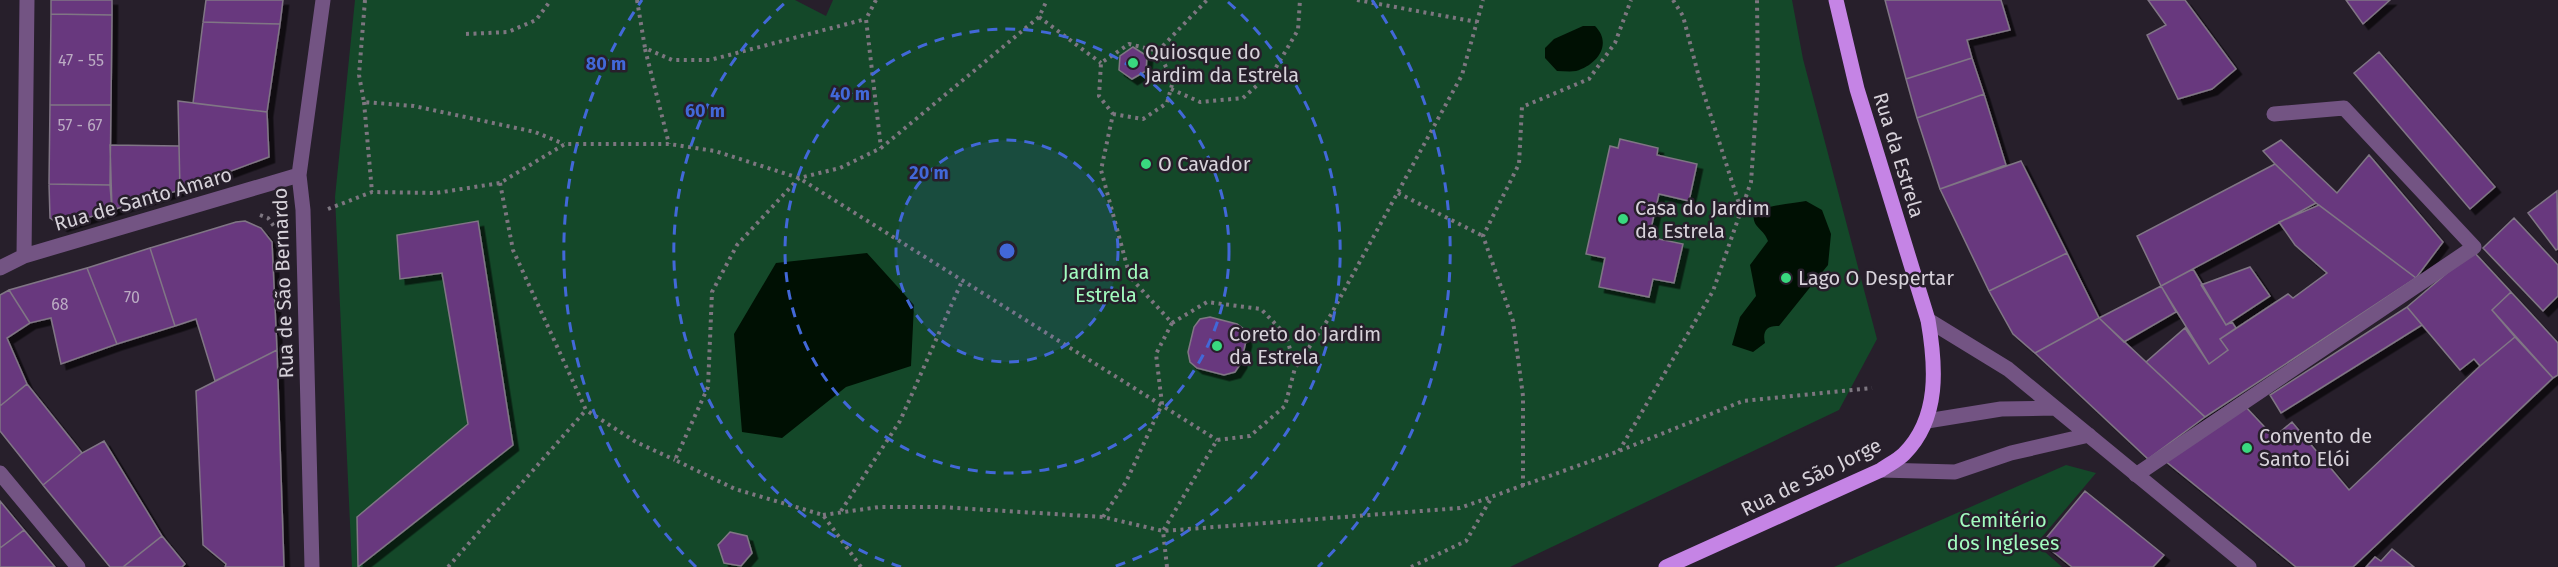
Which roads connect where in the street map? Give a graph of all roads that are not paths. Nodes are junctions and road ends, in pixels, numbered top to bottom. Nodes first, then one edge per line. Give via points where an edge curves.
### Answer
1 (27, 0) edge
2 (323, 0) edge
3 (1836, 0) edge
4 (2274, 114) dead end
5 (299, 175) junction
6 (24, 256) junction
7 (0, 268) edge
8 (1928, 320) junction
9 (1934, 386) joint
10 (2055, 408) junction
11 (1927, 421) junction
12 (2088, 435) junction
13 (1881, 470) junction
14 (0, 473) edge
15 (2136, 475) junction
16 (78, 567) edge
17 (312, 567) edge
18 (1666, 567) edge
19 (2249, 567) edge

1 - 6 street
2 - 5 street, Rua de São Bernardo
3 - 8 main road, Rua da Estrela via 1857,89
4 - 15 street via 2344,108 2474,247
5 - 6 street, Rua de Santo Amaro
5 - 17 street, Rua de São Bernardo
6 - 7 street, Rua de Santo Amaro
8 - 9 main road, Rua da Estrela via 1935,360
8 - 10 street via 2008,369
9 - 11 main road, Rua de São Jorge
10 - 11 street via 2001,409
10 - 12 street
11 - 13 main road, Rua de São Jorge via 1904,453
12 - 13 street via 2011,453 1955,472
12 - 15 street
13 - 18 main road, Rua de São Jorge
14 - 16 street
15 - 19 street

